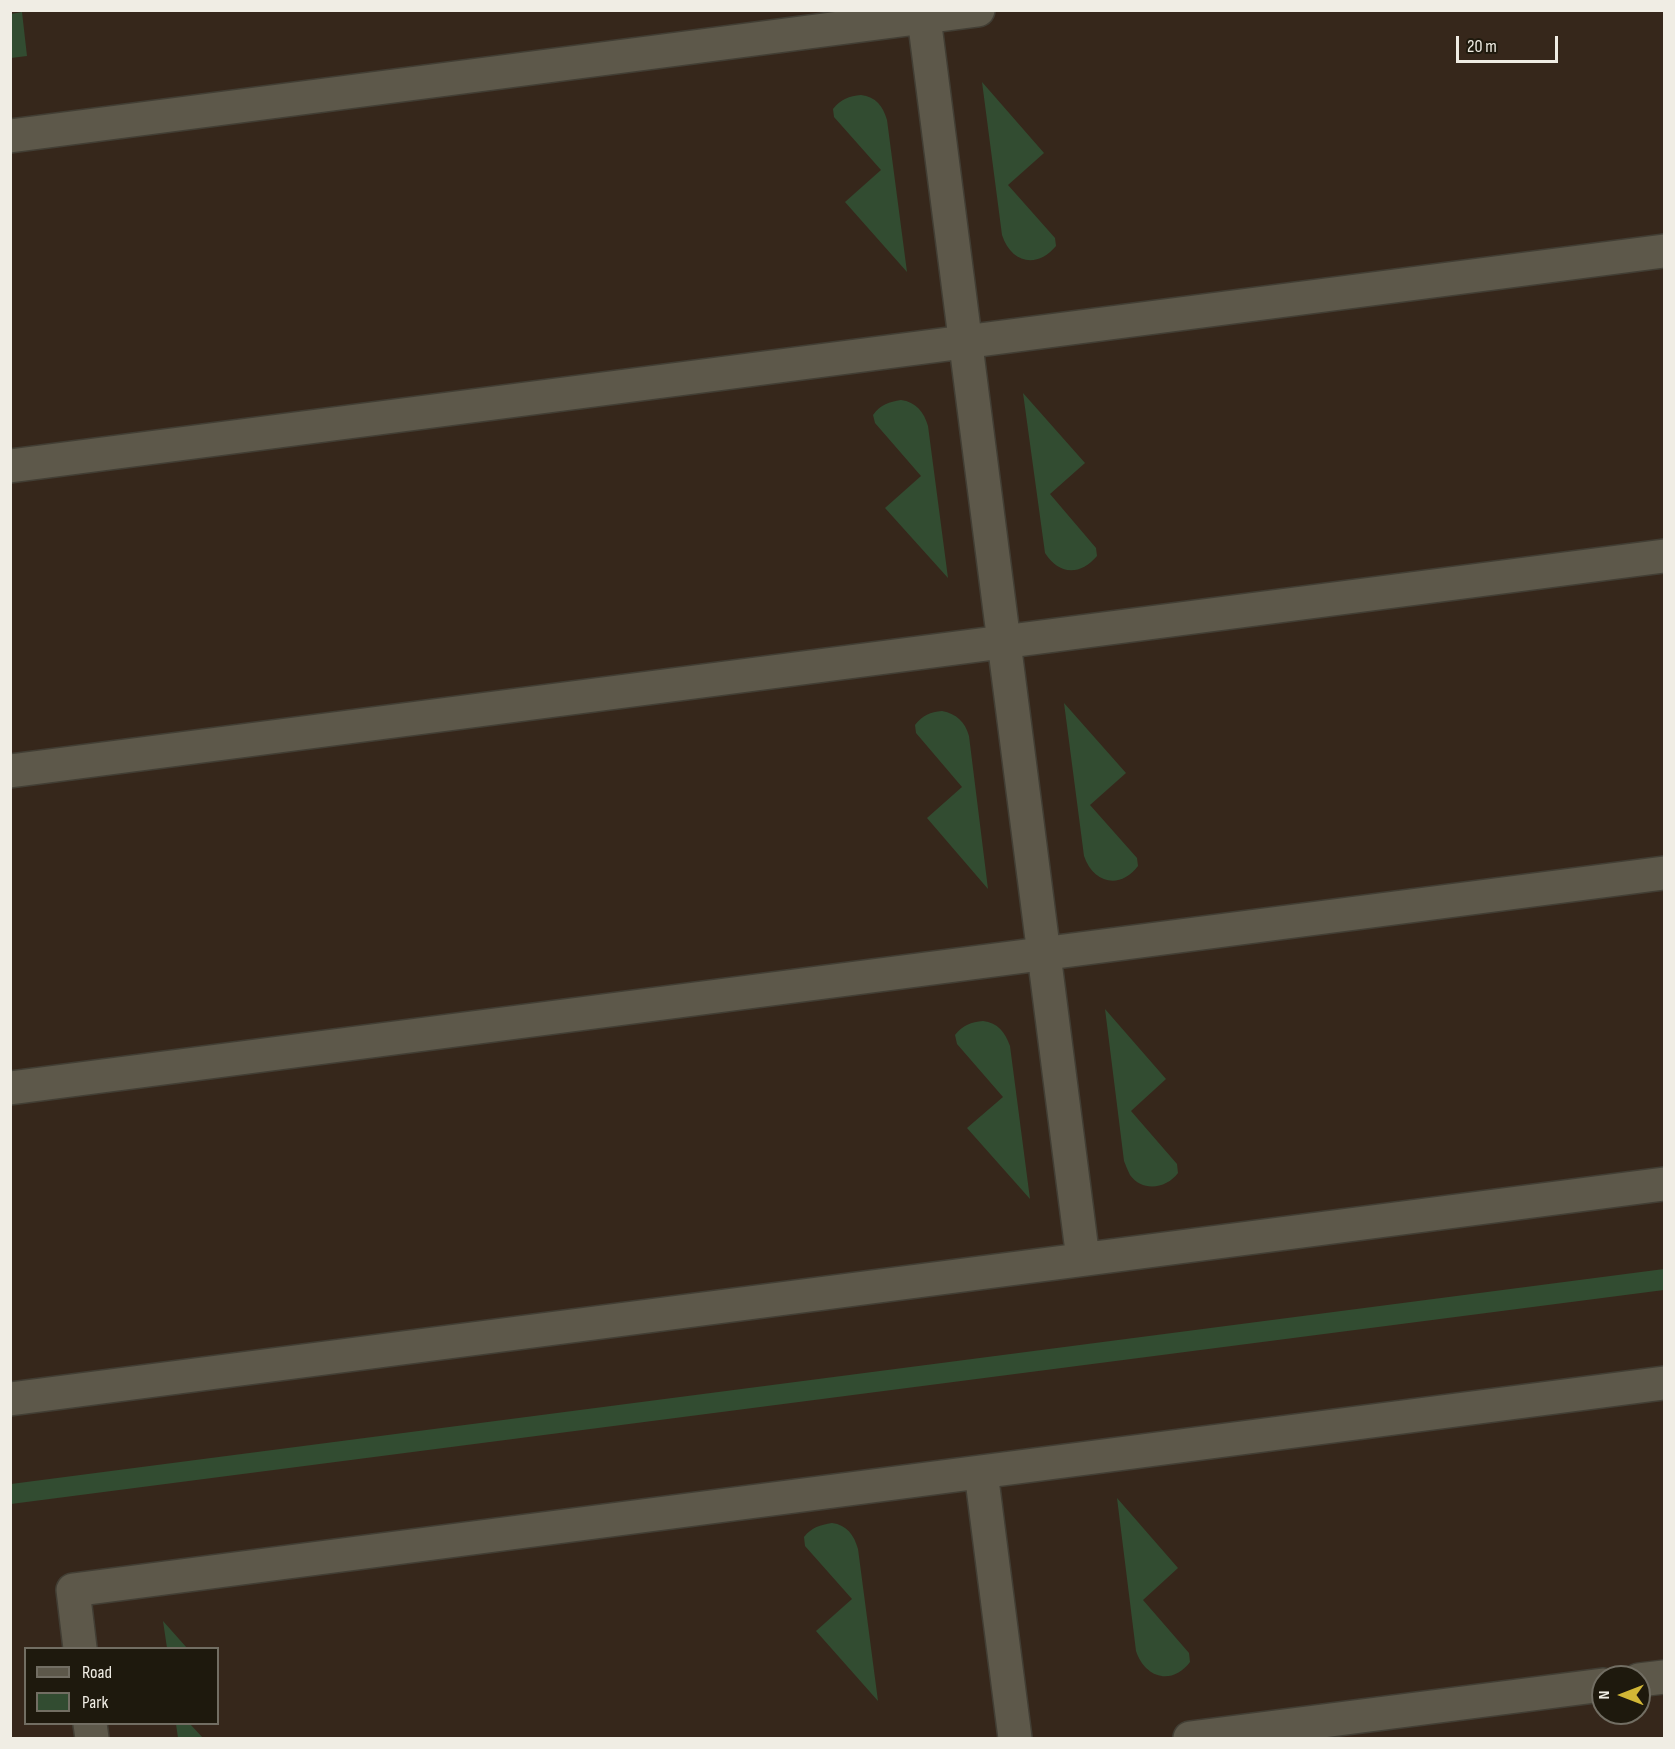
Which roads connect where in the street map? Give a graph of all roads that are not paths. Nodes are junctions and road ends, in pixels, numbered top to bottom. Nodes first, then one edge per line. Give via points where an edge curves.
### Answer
1 (978, 10) edge
2 (923, 14) edge
3 (10, 136) edge
4 (1665, 251) edge
5 (966, 342) junction
6 (10, 466) edge
7 (1665, 556) edge
8 (1004, 642) junction
9 (10, 771) edge
10 (1665, 873) edge
11 (1044, 954) junction
12 (10, 1088) edge
13 (1665, 1184) edge
14 (1083, 1259) junction
15 (1665, 1383) edge
16 (10, 1399) edge
17 (981, 1472) junction
18 (80, 1647) edge
19 (1591, 1687) edge
20 (1015, 1738) edge
21 (1190, 1738) edge

1 - 2 lane
2 - 3 lane
2 - 5 lane
4 - 5 lane
5 - 6 lane
5 - 8 lane
7 - 8 lane
8 - 9 lane
8 - 11 lane
10 - 11 lane
11 - 12 lane
11 - 14 lane
13 - 14 lane
14 - 16 lane
15 - 17 lane
17 - 18 lane via 73,1590
17 - 20 lane
19 - 21 lane

